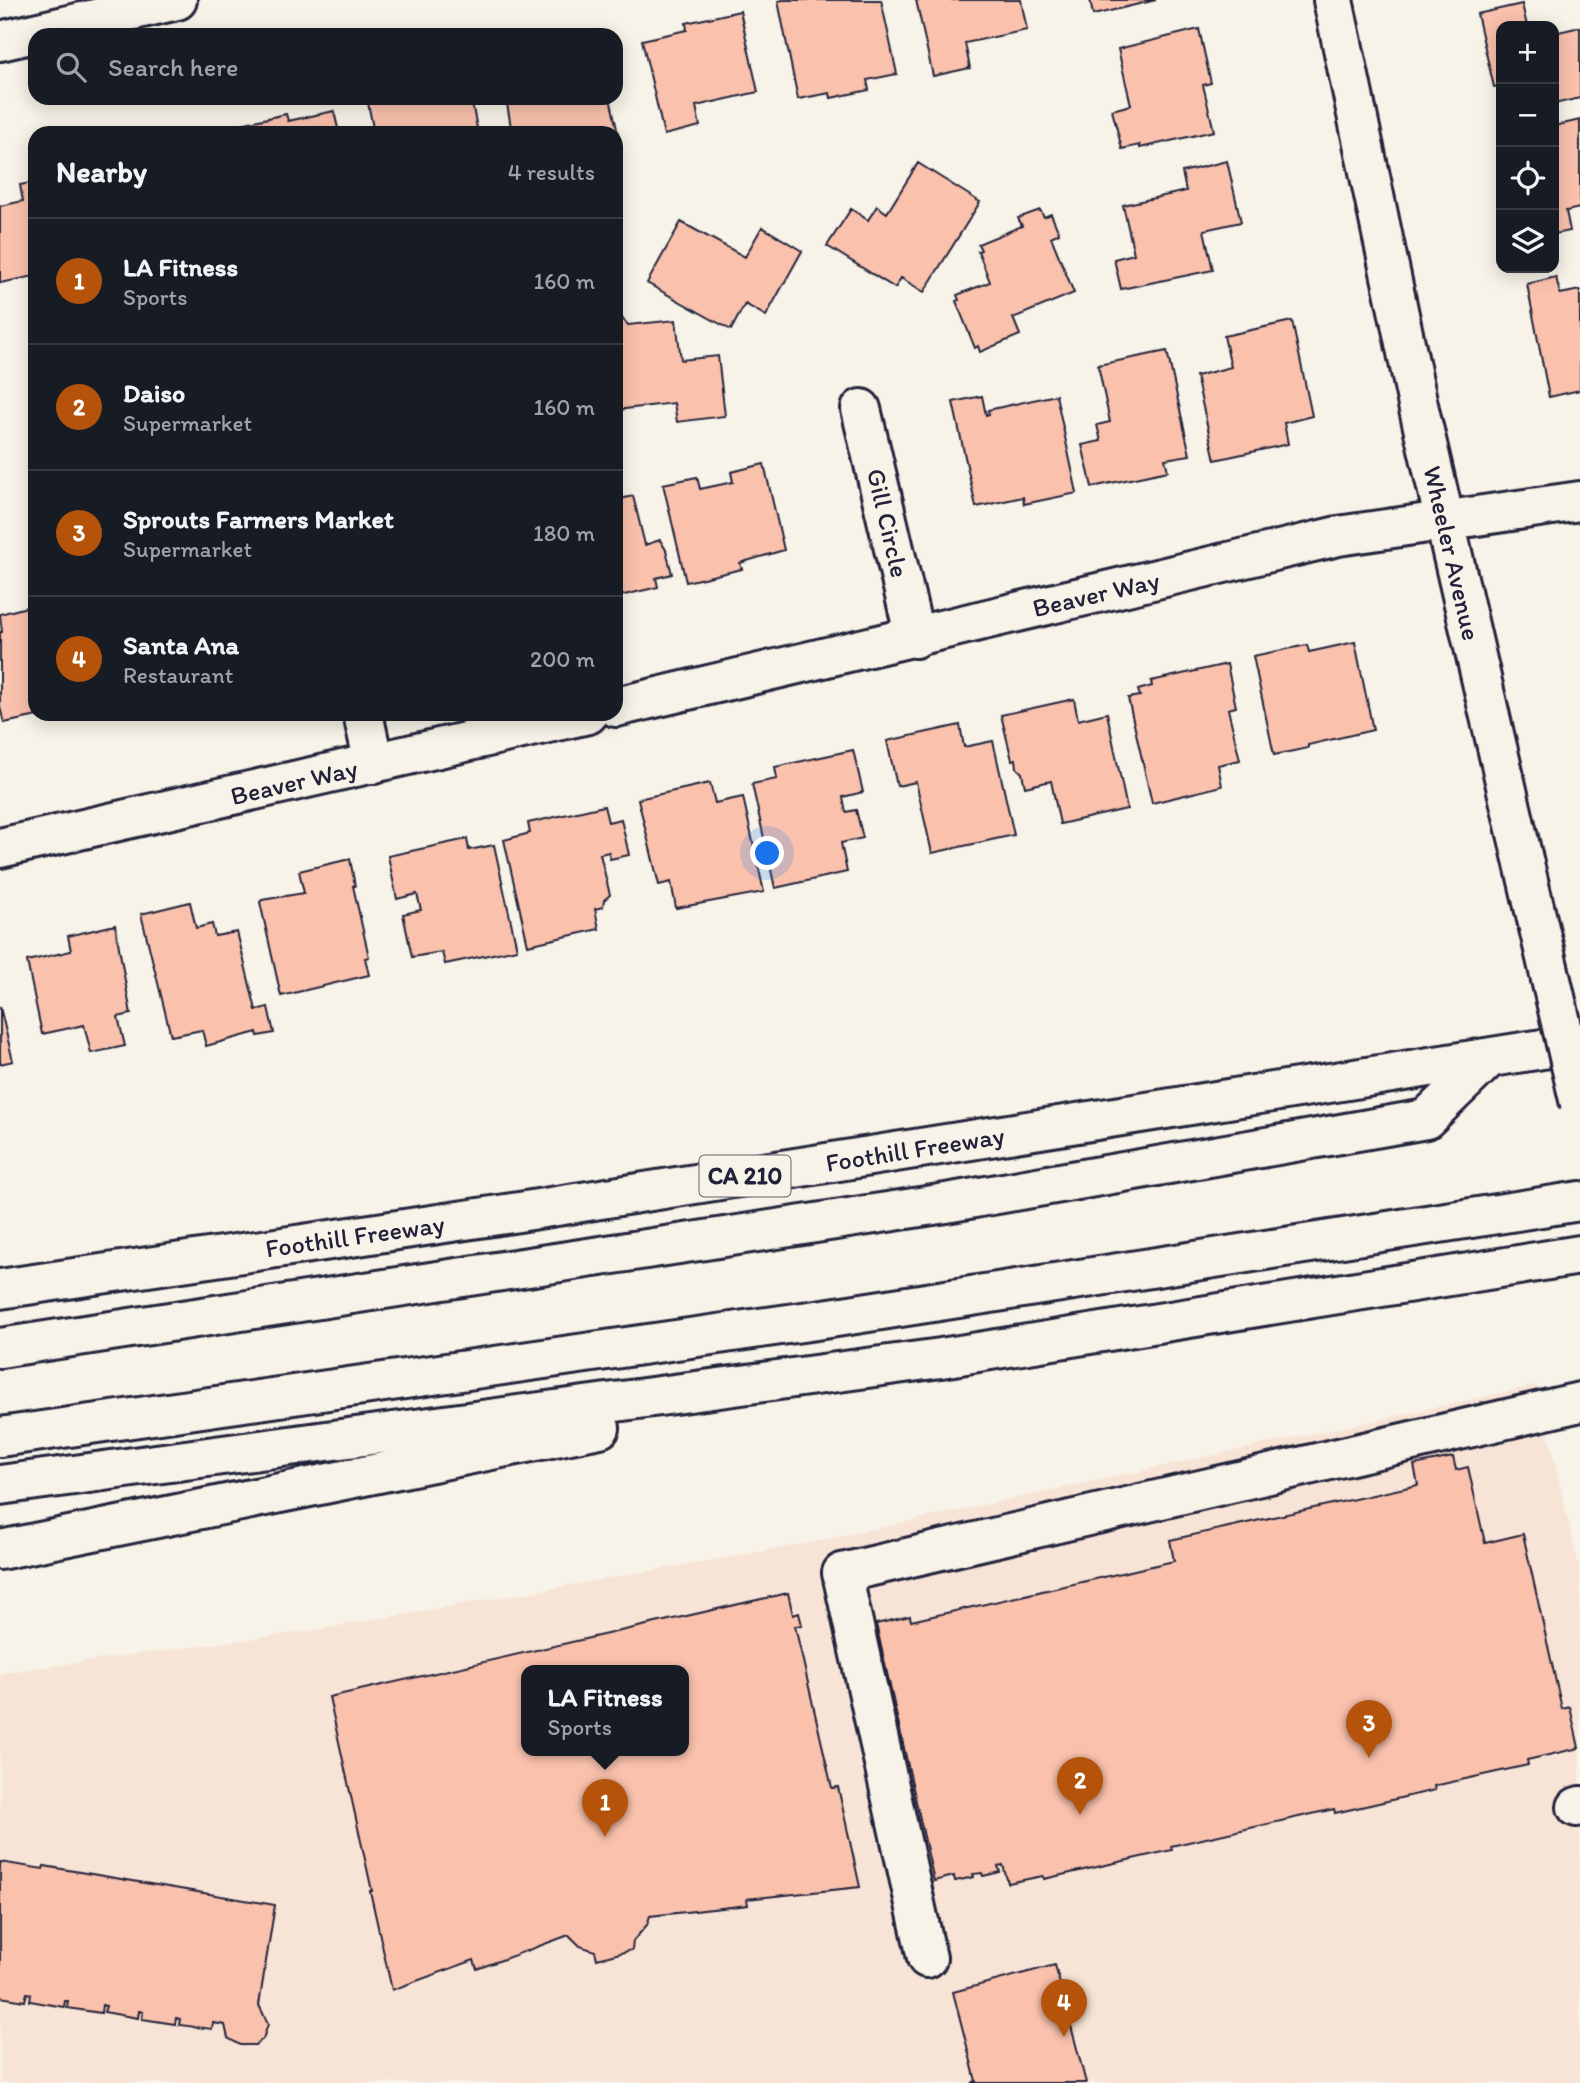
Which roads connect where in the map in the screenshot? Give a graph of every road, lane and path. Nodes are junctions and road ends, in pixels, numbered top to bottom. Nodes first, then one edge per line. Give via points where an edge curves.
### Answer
1 (177, 0) edge
2 (1333, 0) edge
3 (80, 11) edge
4 (35, 28) edge
5 (28, 30) edge
6 (0, 41) edge
7 (861, 409) dead end
8 (1580, 500) edge
9 (1444, 519) junction
10 (915, 638) junction
11 (623, 706) edge
12 (365, 721) edge
13 (558, 721) edge
14 (374, 764) junction
15 (0, 848) edge
16 (1580, 1042) edge
17 (1489, 1058) junction
18 (1580, 1104) edge
19 (1580, 1201) edge
20 (1580, 1255) edge
21 (0, 1289) edge
22 (0, 1348) edge
23 (942, 1358) junction
24 (1580, 1402) edge
25 (0, 1437) edge
26 (0, 1485) edge
27 (0, 1550) edge
28 (927, 1958) dead end

1 - 3 main road
2 - 9 main road, Wheeler Avenue
3 - 4 main road
5 - 6 main road
7 - 10 main road, Gill Circle
8 - 9 main road, Beaver Way
9 - 10 main road, Beaver Way via 1338,536
9 - 18 main road, Wheeler Avenue, bridge
10 - 11 main road, Beaver Way
12 - 14 main road
13 - 14 main road, Beaver Way
14 - 15 main road, Beaver Way
16 - 17 main road, Foothill Freeway / CA 210
17 - 21 main road, Foothill Freeway / CA 210 via 533,1210
17 - 22 main road via 1426,1119 946,1203
19 - 25 main road via 816,1320
20 - 23 main road
23 - 26 main road
23 - 27 main road
24 - 28 main road via 842,1573

